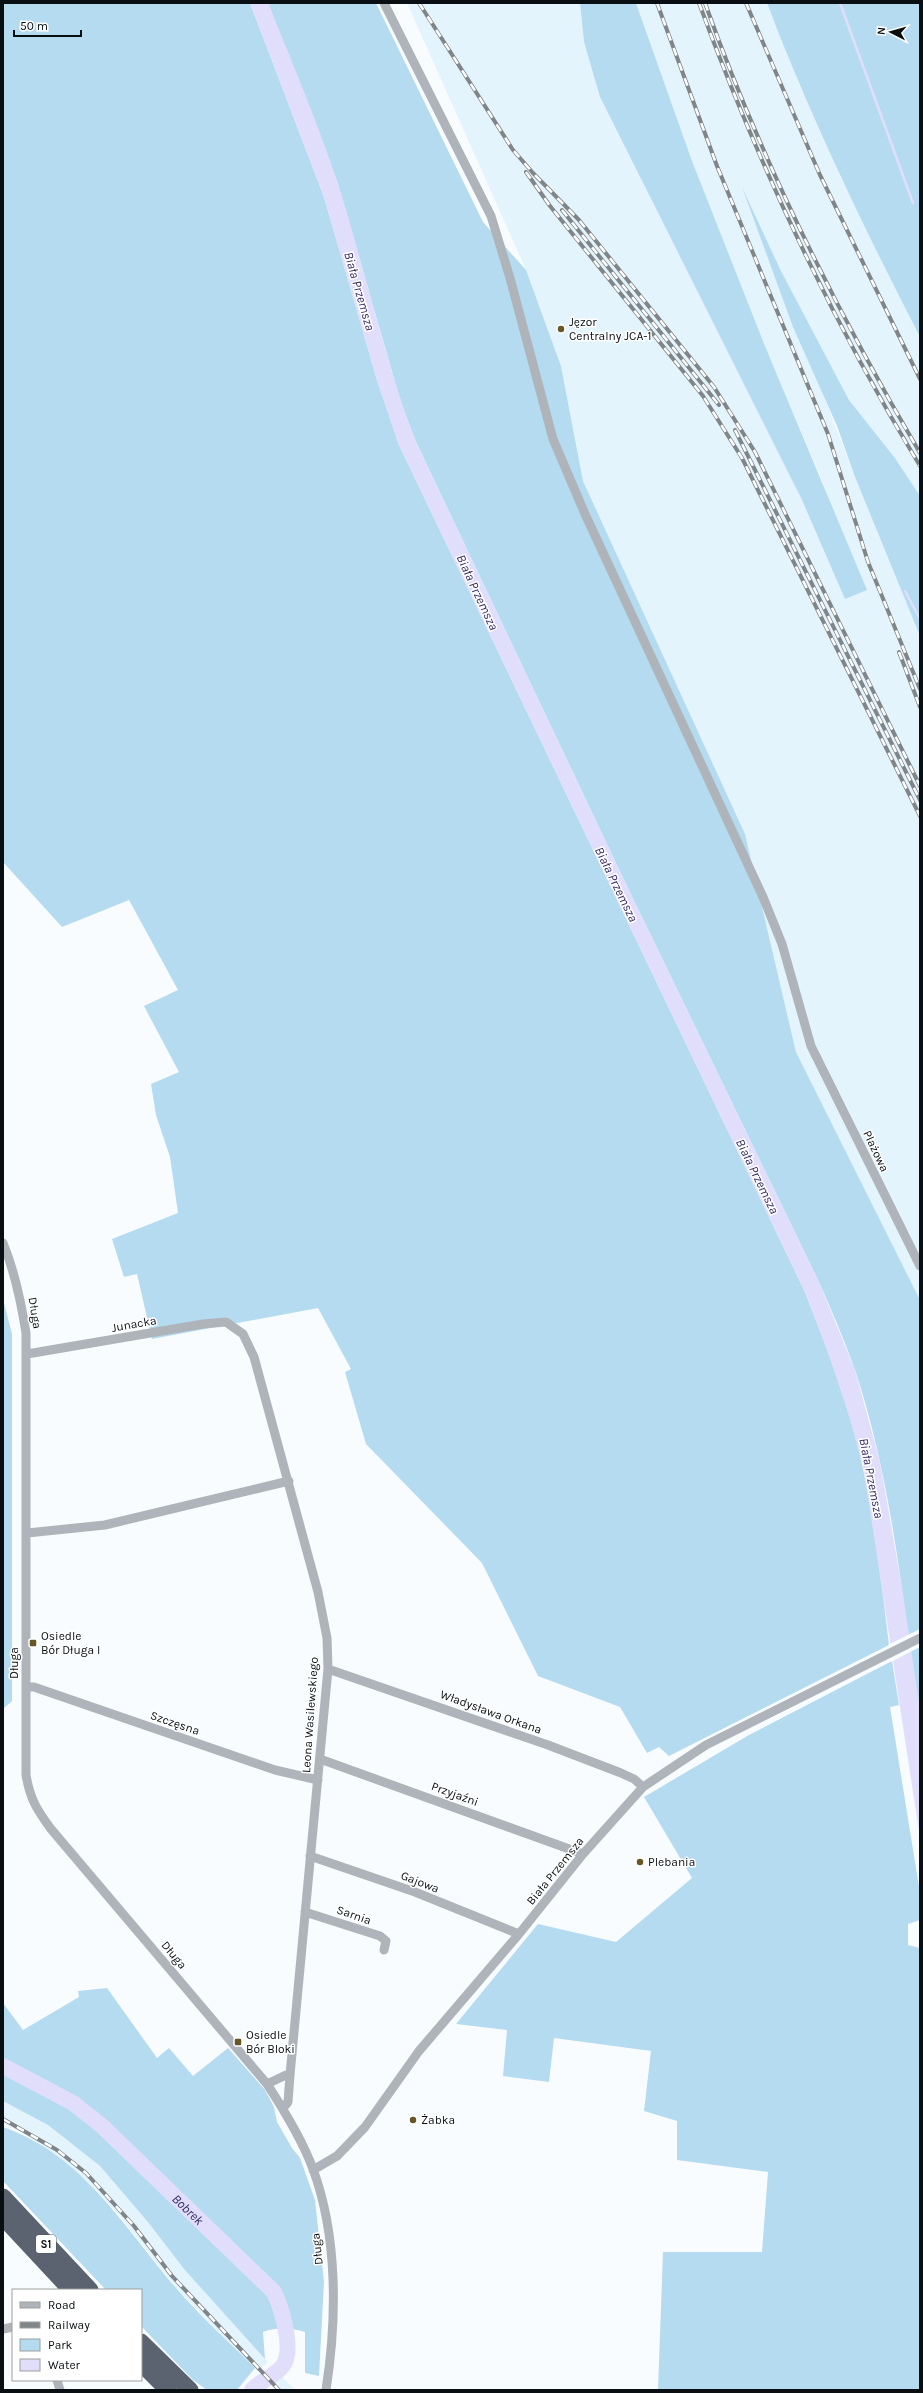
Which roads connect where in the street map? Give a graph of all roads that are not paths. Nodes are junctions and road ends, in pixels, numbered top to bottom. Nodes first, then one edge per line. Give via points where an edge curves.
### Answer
1 (384, 3) edge
2 (3, 1243) edge
3 (920, 1266) edge
4 (243, 1334) joint
5 (27, 1354) junction
6 (289, 1481) junction
7 (26, 1533) junction
8 (920, 1638) edge
9 (328, 1669) junction
10 (26, 1687) junction
11 (320, 1759) junction
12 (318, 1780) junction
13 (643, 1787) junction
14 (583, 1854) junction
15 (310, 1856) junction
16 (305, 1912) junction
17 (519, 1934) junction
18 (384, 1950) dead end
19 (290, 2075) junction
20 (267, 2084) junction
21 (283, 2108) junction
22 (313, 2170) junction
23 (3, 2197) edge
24 (3, 2217) edge
25 (70, 2289) edge
26 (89, 2289) edge
27 (142, 2343) edge
28 (142, 2364) edge
29 (327, 2388) edge
30 (168, 2390) edge
31 (190, 2390) edge

1 - 3 street, Plażowa via 491,216 553,439 585,514 763,897 782,944 811,1046
2 - 5 street, Długa via 12,1263 20,1296
4 - 5 street, Junacka via 226,1322 202,1324
4 - 6 street, Leona Wasilewskiego via 254,1357
5 - 7 street, Długa
6 - 7 street via 105,1525
6 - 9 street, Leona Wasilewskiego via 324,1616
7 - 10 street, Długa
8 - 13 street, Biała Przemsza via 706,1745
9 - 11 street, Leona Wasilewskiego
9 - 13 street, Władysława Orkana via 548,1745 621,1773
10 - 12 street, Szczęsna via 34,1687 275,1770
10 - 20 street, Długa via 26,1775 34,1806
11 - 12 street, Leona Wasilewskiego
11 - 14 street, Przyjaźni
12 - 15 street, Leona Wasilewskiego
13 - 14 street, Biała Przemsza
14 - 17 street, Biała Przemsza
15 - 16 street, Leona Wasilewskiego
15 - 17 street, Gajowa via 408,1890
16 - 18 street, Sarnia via 380,1936 386,1941
16 - 19 street, Leona Wasilewskiego
17 - 22 street, Biała Przemsza via 419,2051 365,2127 337,2156
19 - 20 street
19 - 21 street, Leona Wasilewskiego via 288,2102
20 - 21 street, Długa
21 - 22 street, Długa
22 - 29 street, Długa via 326,2218 333,2289
23 - 26 highway, S1
24 - 25 highway, S1
27 - 31 highway
28 - 30 highway

